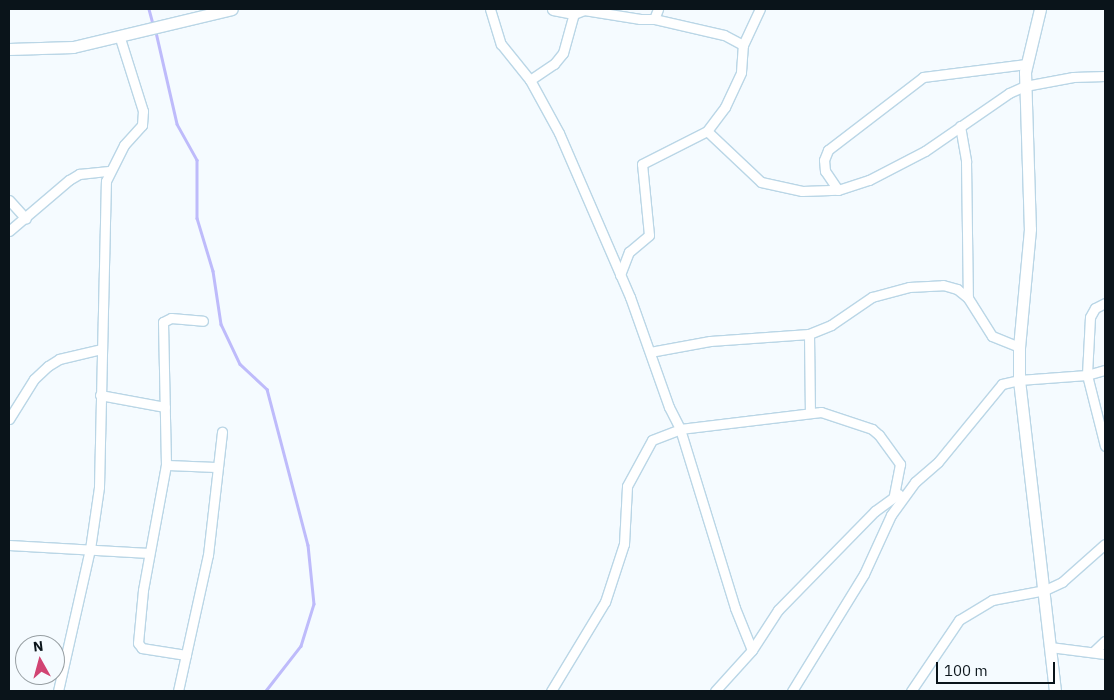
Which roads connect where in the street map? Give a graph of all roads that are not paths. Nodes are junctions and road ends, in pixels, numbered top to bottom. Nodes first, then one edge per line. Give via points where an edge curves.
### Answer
1 (227, 9) edge
2 (490, 9) edge
3 (553, 9) edge
4 (658, 9) edge
5 (760, 9) edge
6 (1040, 9) edge
7 (581, 10) edge
8 (654, 19) junction
9 (120, 38) junction
10 (743, 45) junction
11 (9, 49) edge
12 (1026, 64) junction
13 (1105, 76) edge
14 (530, 80) junction
15 (1025, 86) junction
16 (960, 126) junction
17 (707, 131) junction
18 (109, 172) junction
19 (838, 190) junction
20 (9, 200) edge
21 (26, 219) junction
22 (9, 231) edge
23 (620, 275) junction
24 (968, 298) junction
25 (1105, 303) edge
26 (203, 321) dead end
27 (809, 334) junction
28 (1019, 347) junction
29 (101, 350) junction
30 (650, 352) junction
31 (1105, 370) edge
32 (1087, 375) junction
33 (1019, 380) junction
34 (100, 395) junction
35 (164, 406) junction
36 (810, 411) junction
37 (9, 419) edge
38 (1102, 422) edge
39 (680, 429) junction
40 (222, 432) dead end
41 (1105, 446) edge
42 (166, 465) junction
43 (218, 467) junction
44 (907, 491) junction
45 (894, 496) junction
46 (1105, 544) edge
47 (9, 545) edge
48 (90, 549) junction
49 (150, 553) junction
50 (1045, 590) junction
51 (1105, 641) edge
52 (1050, 647) junction
53 (752, 650) junction
54 (1093, 652) junction
55 (1105, 654) edge
56 (186, 655) junction
57 (58, 691) edge
58 (178, 691) edge
59 (551, 691) edge
60 (716, 691) edge
61 (792, 691) edge
62 (911, 691) edge
63 (1055, 691) edge

1 - 9 street
2 - 14 street via 501,44
3 - 7 street
4 - 8 street
5 - 10 street
6 - 12 street
7 - 8 street
7 - 14 street via 563,53 554,64
8 - 10 street via 724,35
9 - 11 street via 73,47
9 - 18 street via 143,111 142,125 124,145
10 - 17 street via 739,82
12 - 15 street
12 - 19 street via 923,77 828,150 824,160 826,171
13 - 15 street
14 - 23 street via 559,134
15 - 16 street
15 - 28 street via 1030,229
16 - 19 street via 925,151 869,180
16 - 24 street via 966,161
17 - 19 street via 761,182 802,191
17 - 23 street via 642,164 649,235 629,252
18 - 21 street via 80,174
18 - 29 street via 106,181
20 - 21 street
21 - 22 street
23 - 30 street
24 - 27 street via 958,289 943,285 909,287 859,303 831,325
24 - 28 street via 986,330
25 - 32 street via 1092,311 1090,317
26 - 35 street via 171,318 163,322
27 - 30 street via 710,341
27 - 36 street
28 - 33 street
29 - 34 street
29 - 37 street via 59,359 48,366 34,379
30 - 39 street
31 - 32 street
32 - 33 street
32 - 38 street
33 - 44 street via 1002,384 938,462
33 - 50 street
34 - 35 street
34 - 48 street via 102,452
35 - 42 street
36 - 39 street
36 - 45 street via 832,415 879,435 900,464
38 - 41 street
39 - 53 street via 735,608
39 - 59 street via 652,440 627,486 624,544 608,595
40 - 43 street
42 - 43 street
42 - 49 street
43 - 56 street via 213,526
44 - 45 street
44 - 61 street via 891,515 864,574
45 - 53 street via 875,510 778,610
46 - 50 street via 1074,574
47 - 48 street
48 - 49 street
48 - 57 street
49 - 56 street via 138,643 142,648
50 - 52 street
50 - 62 street via 992,600 959,620
51 - 54 street
52 - 54 street
52 - 63 street
53 - 60 street
54 - 55 street
56 - 58 street

